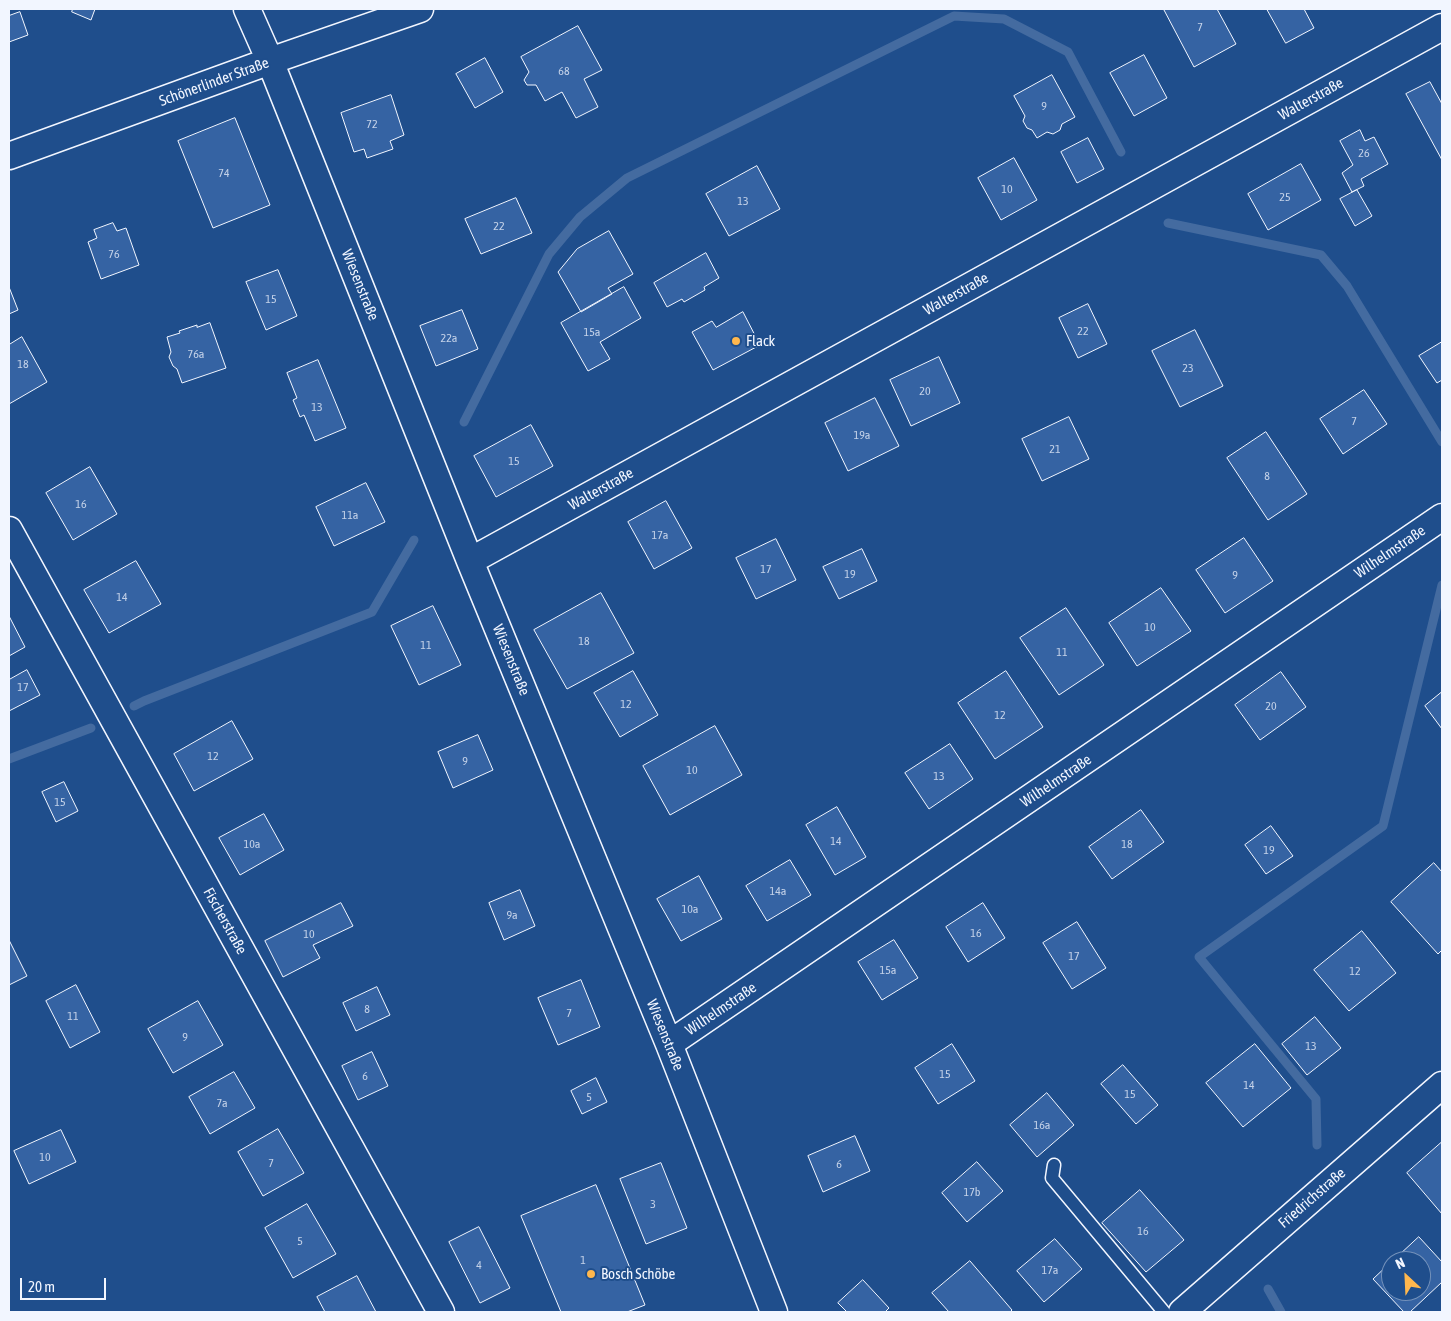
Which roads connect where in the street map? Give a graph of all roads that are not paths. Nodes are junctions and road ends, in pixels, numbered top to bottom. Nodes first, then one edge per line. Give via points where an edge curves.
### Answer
1 (247, 9) edge
2 (420, 9) edge
3 (1442, 27) edge
4 (270, 61) junction
5 (9, 156) edge
6 (1442, 517) edge
7 (9, 530) edge
8 (470, 560) junction
9 (669, 1044) junction
10 (1442, 1085) edge
11 (1054, 1165) dead end
12 (441, 1312) edge
13 (774, 1312) edge
14 (1164, 1312) edge
15 (1182, 1312) edge

1 - 4 street, Wiesenstraße
2 - 4 street, Schönerlinder Straße
3 - 8 street, Walterstraße
4 - 5 street, Schönerlinder Straße
4 - 8 street, Wiesenstraße
6 - 9 street, Wilhelmstraße
7 - 12 street, Fischerstraße
8 - 9 street, Wiesenstraße
9 - 13 street, Wiesenstraße
10 - 15 street, Friedrichstraße
11 - 14 lane via 1052,1178

